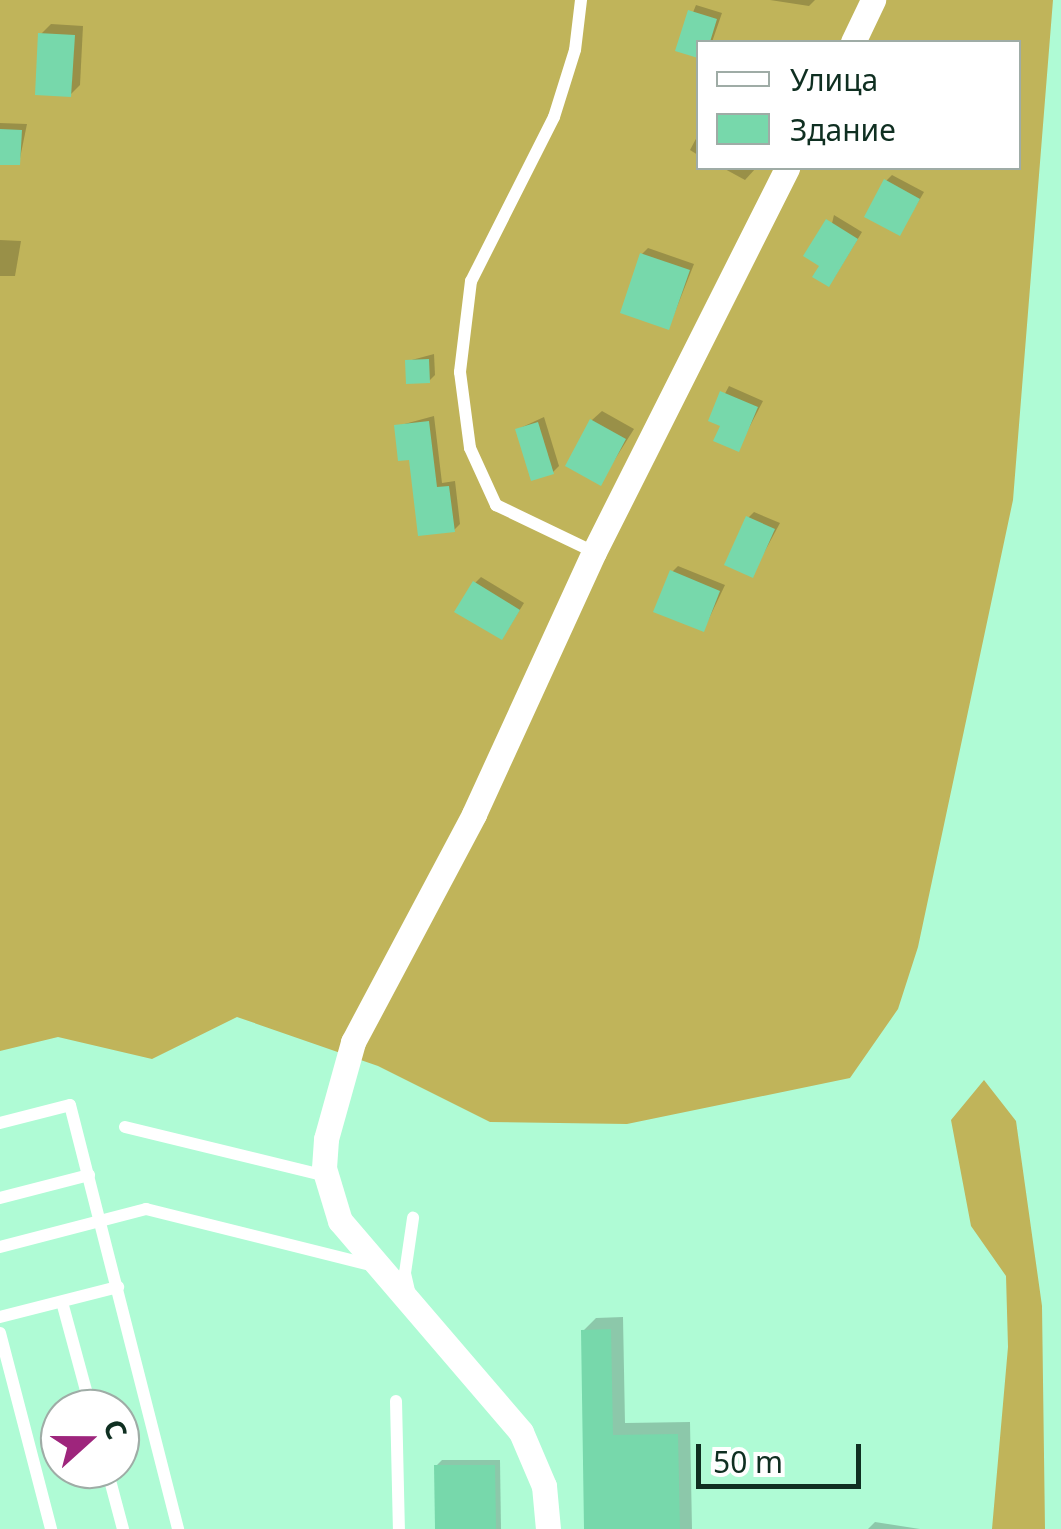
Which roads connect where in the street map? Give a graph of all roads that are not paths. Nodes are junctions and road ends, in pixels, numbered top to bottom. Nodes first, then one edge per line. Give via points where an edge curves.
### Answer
1 (581, 0) edge
2 (873, 0) edge
3 (854, 40) edge
4 (786, 170) edge
5 (594, 552) junction
6 (0, 1123) edge
7 (125, 1127) dead end
8 (89, 1176) junction
9 (326, 1176) junction
10 (0, 1198) edge
11 (413, 1218) dead end
12 (101, 1221) junction
13 (0, 1247) edge
14 (382, 1268) junction
15 (118, 1287) junction
16 (62, 1302) junction
17 (411, 1302) junction
18 (0, 1318) edge
19 (0, 1333) edge
20 (86, 1389) edge
21 (396, 1401) dead end
22 (112, 1489) edge
23 (50, 1529) edge
24 (123, 1529) edge
25 (178, 1529) edge
26 (399, 1529) edge
27 (548, 1529) edge

1 - 5 lane via 575,50 554,117 471,280 460,372 470,448 496,505
2 - 3 street
4 - 5 street
5 - 9 street via 474,814 353,1042 333,1104
6 - 8 lane via 70,1105
7 - 9 lane
8 - 10 lane
8 - 12 lane
9 - 14 street via 340,1221
11 - 17 lane via 405,1274
12 - 13 lane
12 - 14 lane via 146,1209
12 - 15 lane
14 - 17 street
15 - 16 lane
15 - 25 lane
16 - 18 lane
16 - 20 lane
17 - 27 street via 521,1432 544,1486
19 - 23 lane
21 - 26 lane
22 - 24 lane

